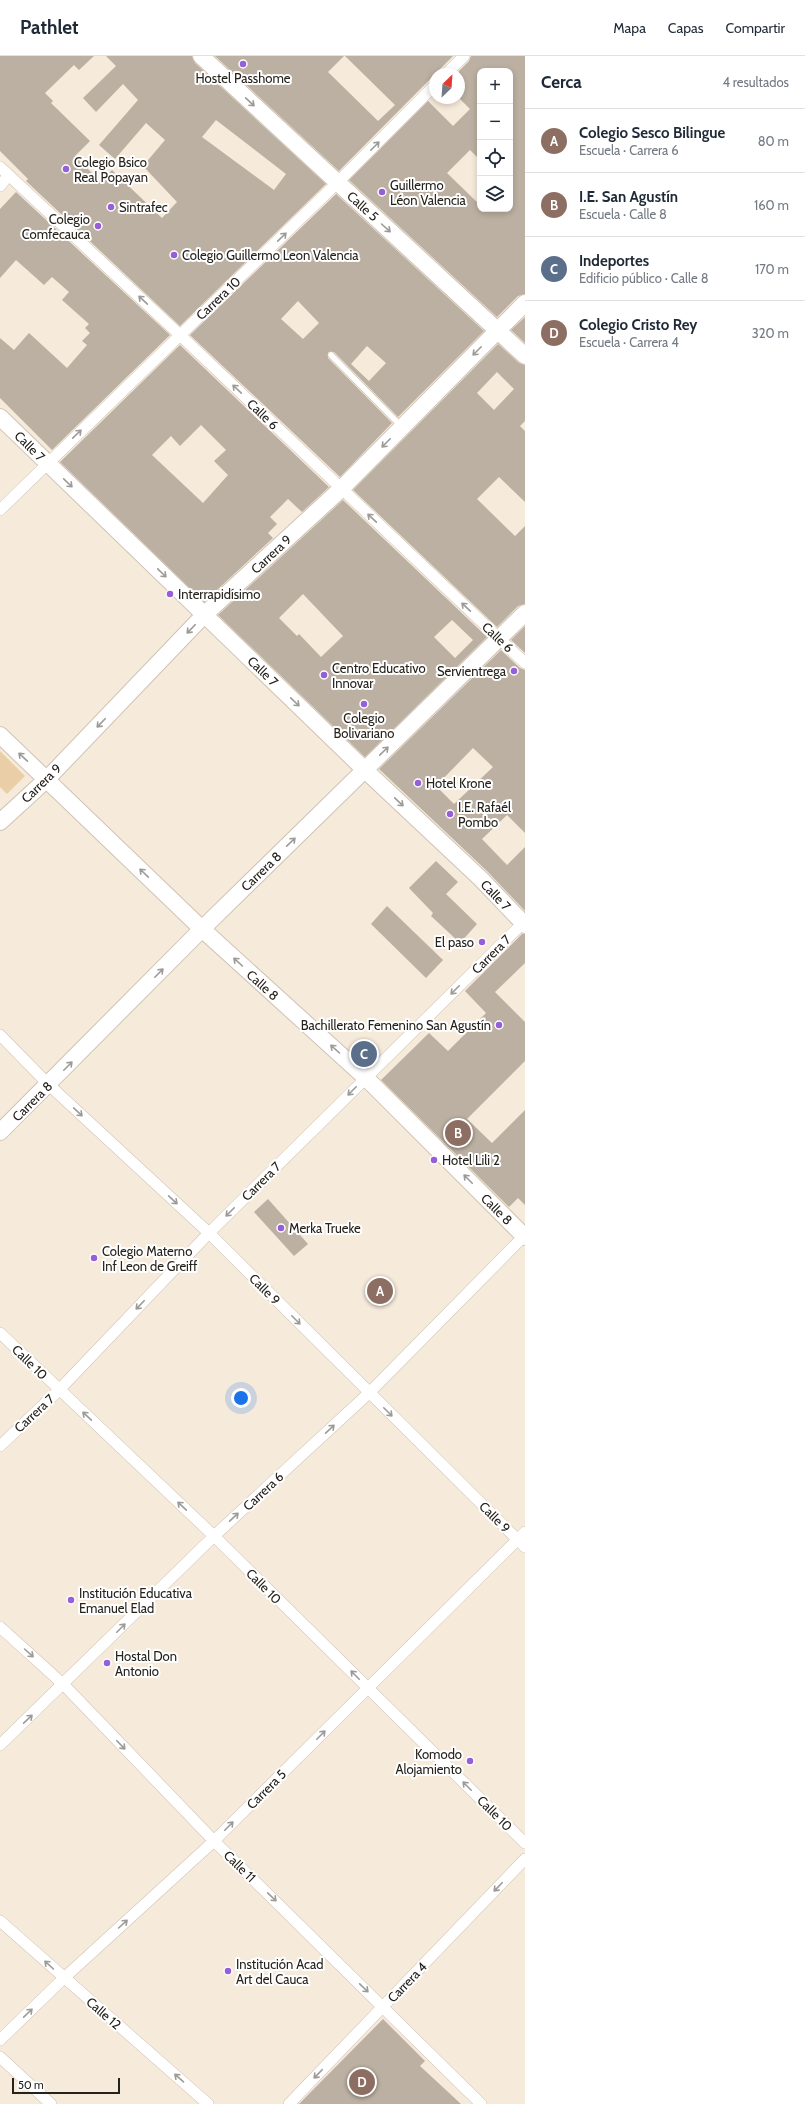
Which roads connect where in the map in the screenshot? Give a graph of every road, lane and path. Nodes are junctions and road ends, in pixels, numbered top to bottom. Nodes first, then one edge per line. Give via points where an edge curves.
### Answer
1 (201, 56) edge
2 (464, 56) edge
3 (452, 68) edge
4 (429, 91) edge
5 (0, 168) edge
6 (8, 176) junction
7 (337, 183) junction
8 (0, 186) edge
9 (525, 303) edge
10 (498, 330) junction
11 (180, 335) junction
12 (331, 355) dead end
13 (525, 356) edge
14 (0, 417) edge
15 (402, 427) junction
16 (47, 463) junction
17 (341, 489) junction
18 (0, 510) edge
19 (525, 613) edge
20 (205, 614) junction
21 (500, 639) junction
22 (525, 663) edge
23 (0, 735) edge
24 (365, 770) junction
25 (47, 779) junction
26 (0, 822) edge
27 (524, 923) edge
28 (202, 929) junction
29 (0, 1035) edge
30 (366, 1078) junction
31 (49, 1085) junction
32 (0, 1132) edge
33 (208, 1233) junction
34 (525, 1236) edge
35 (0, 1333) edge
36 (59, 1390) junction
37 (369, 1393) junction
38 (0, 1446) edge
39 (214, 1536) junction
40 (521, 1536) edge
41 (525, 1547) edge
42 (0, 1627) edge
43 (64, 1685) junction
44 (368, 1688) junction
45 (0, 1745) edge
46 (214, 1841) junction
47 (525, 1843) edge
48 (525, 1859) edge
49 (0, 1921) edge
50 (64, 1978) junction
51 (383, 2007) junction
52 (0, 2040) edge
53 (0, 2057) edge
54 (50, 2104) edge
55 (208, 2104) edge
56 (289, 2104) edge
57 (481, 2104) edge

1 -> 7 main road, Calle 5
2 - 3 street
7 -> 4 street, Carrera 10
5 - 6 street, Calle 6
6 - 8 street
11 -> 6 street, Calle 6
7 -> 10 main road, Calle 5
11 -> 7 street, Carrera 10
9 - 10 main road, Carrera 9
10 - 13 main road, Calle 5
10 -> 15 main road, Carrera 9
16 -> 11 street, Carrera 10
17 -> 11 street, Calle 6
12 - 15 lane
14 - 16 main road, Calle 7
15 -> 17 main road, Carrera 9
16 - 18 street, Carrera 10
16 -> 20 main road, Calle 7
17 - 20 main road, Carrera 9
21 -> 17 street, Calle 6
19 - 21 main road, Carrera 8
20 -> 24 main road, Calle 7
20 -> 25 main road, Carrera 9
21 - 22 street, Calle 6
24 -> 21 main road, Carrera 8
25 -> 23 main road, Calle 8
24 -> 27 main road, Calle 7
28 -> 24 main road, Carrera 8
25 - 26 main road, Carrera 9
28 -> 25 main road, Calle 8
27 -> 30 street, Carrera 7
30 -> 28 main road, Calle 8
31 -> 28 main road, Carrera 8
29 - 31 street, Calle 9
30 -> 33 street, Carrera 7
34 -> 30 main road, Calle 8
31 - 32 main road, Carrera 8
31 -> 33 street, Calle 9
33 -> 36 street, Carrera 7
33 -> 37 street, Calle 9
34 - 37 street, Carrera 6
35 - 36 street, Calle 10
36 - 38 street, Carrera 7
39 -> 36 street, Calle 10
39 -> 37 street, Carrera 6
37 -> 40 street, Calle 9
43 -> 39 street, Carrera 6
44 -> 39 street, Calle 10
40 - 41 street, Calle 9
40 - 44 street, Carrera 5
42 -> 43 street, Calle 11
45 -> 43 street, Carrera 6
43 -> 46 street, Calle 11
46 -> 44 street, Carrera 5
47 -> 44 street, Calle 10
50 -> 46 street, Carrera 5
46 -> 51 street, Calle 11
48 -> 51 street, Carrera 4
50 -> 49 street, Calle 12
52 -> 50 street, Carrera 5
55 -> 50 street, Calle 12
51 -> 56 street, Carrera 4
51 - 57 street, Calle 11
53 - 54 street

